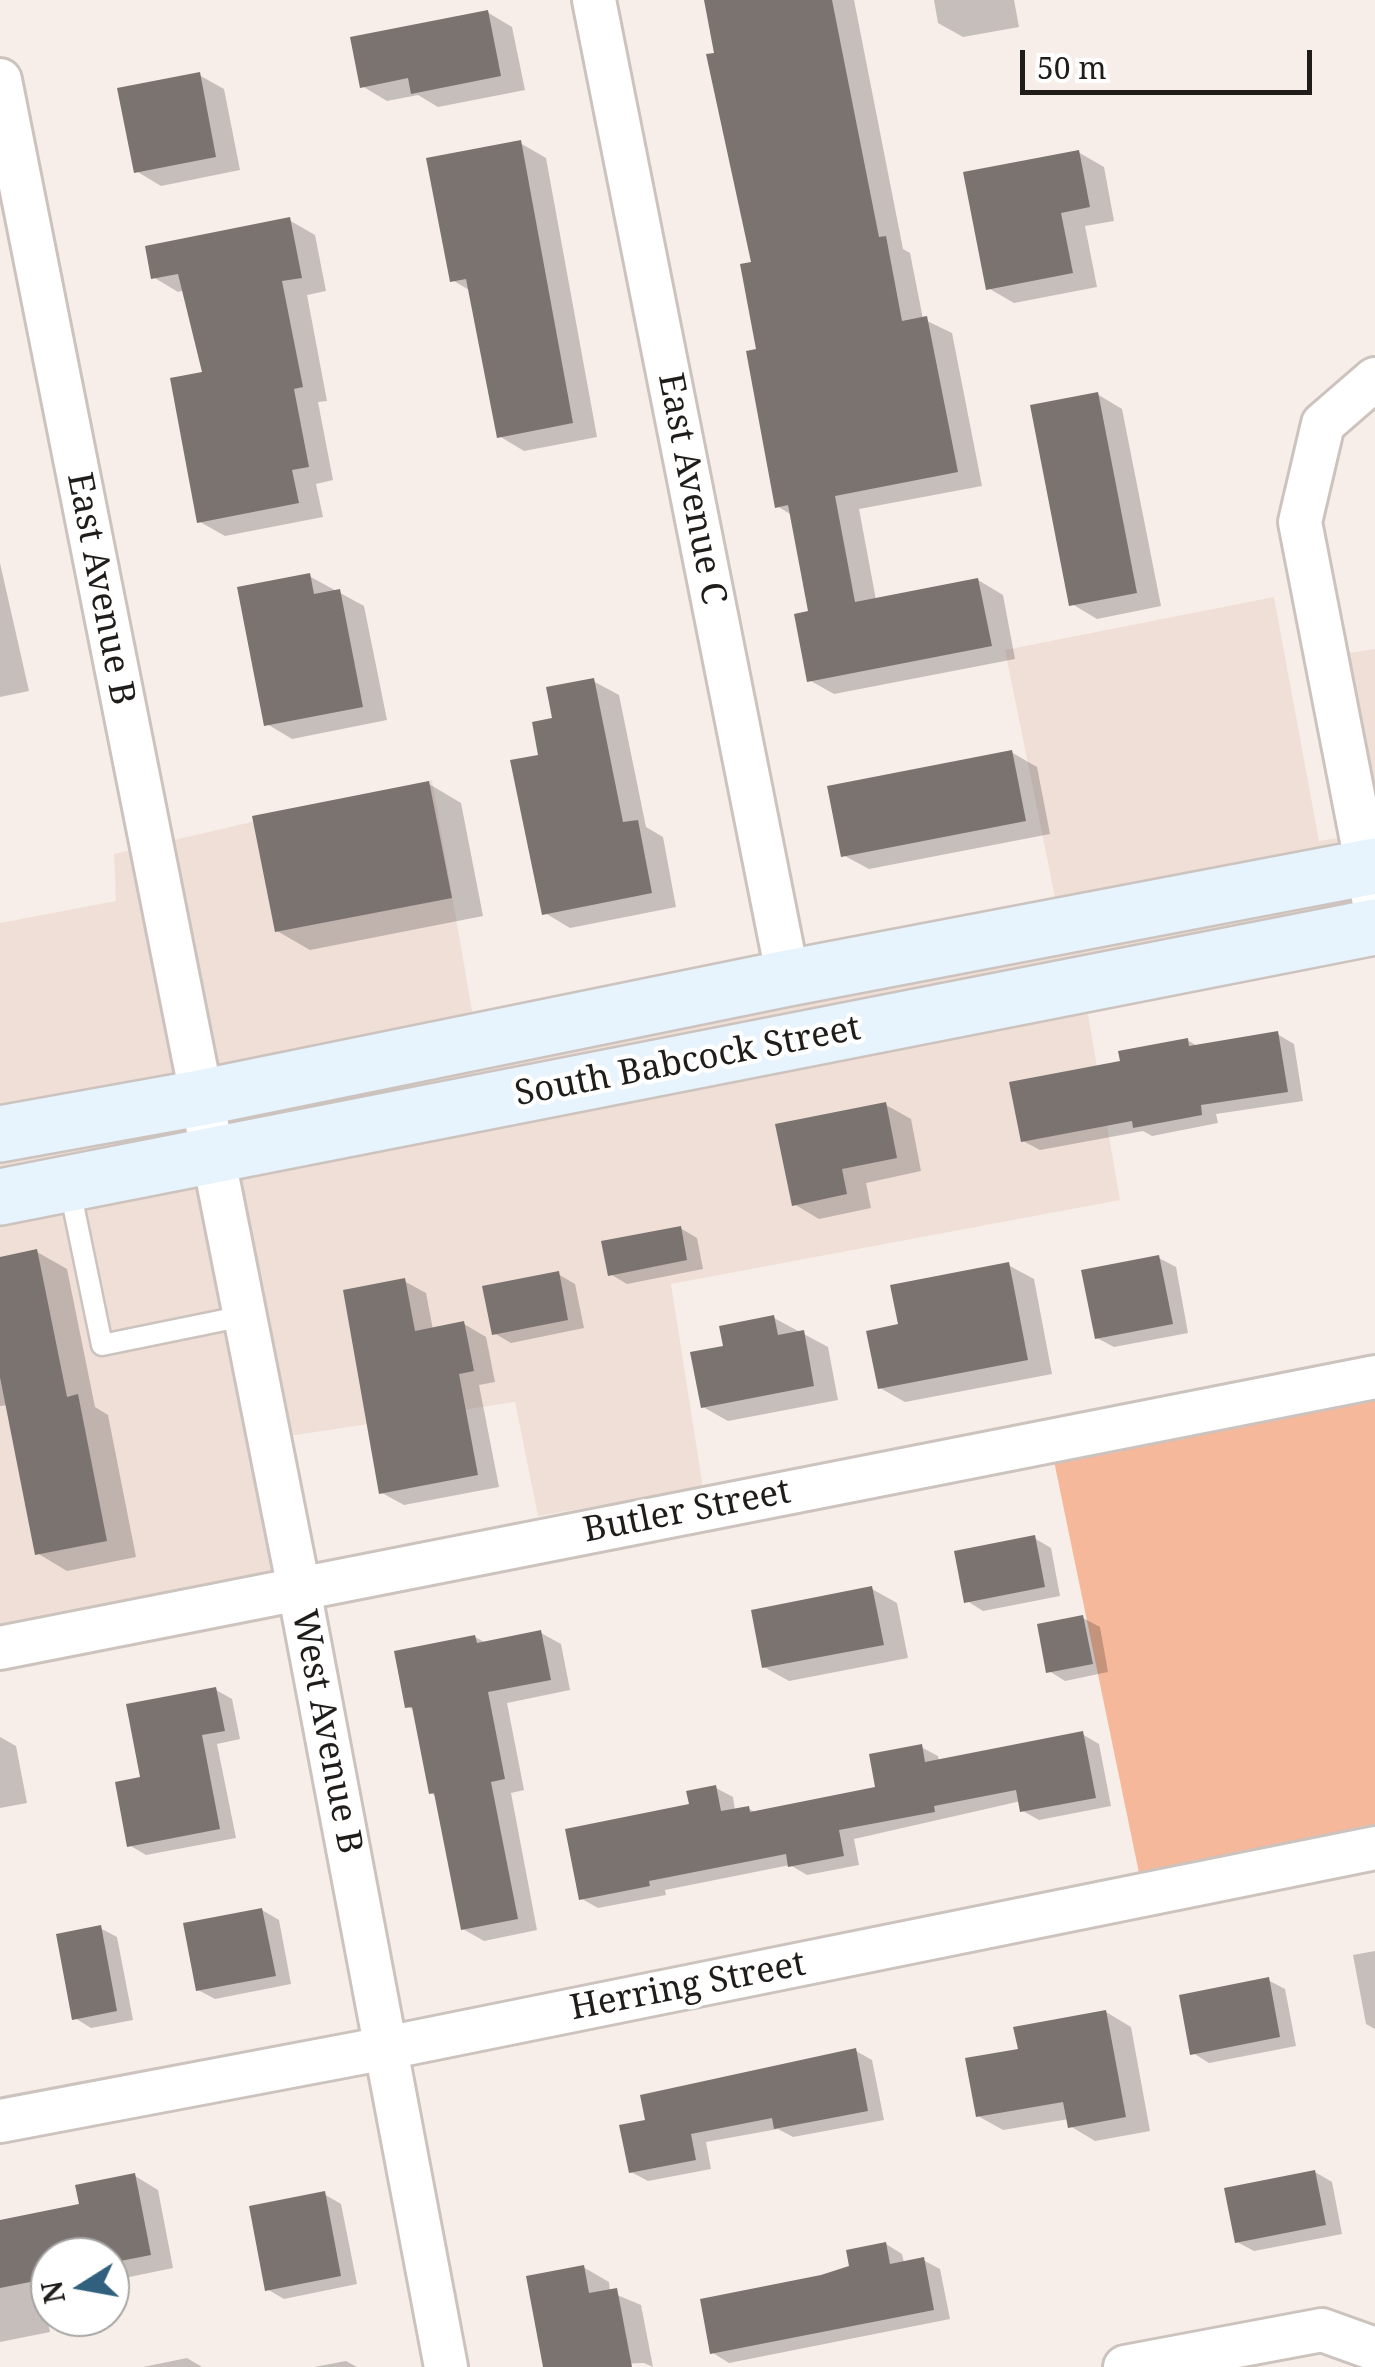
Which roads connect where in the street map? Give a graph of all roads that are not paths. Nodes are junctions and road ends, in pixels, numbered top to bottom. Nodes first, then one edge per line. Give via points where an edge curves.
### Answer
1 (594, 0) edge
2 (0, 80) edge
3 (1375, 378) edge
4 (1372, 880) edge
5 (1375, 927) edge
6 (788, 978) junction
7 (200, 1098) junction
8 (0, 1134) edge
9 (211, 1156) junction
10 (69, 1184) junction
11 (0, 1196) edge
12 (244, 1316) junction
13 (1375, 1377) edge
14 (299, 1589) junction
15 (0, 1648) edge
16 (1375, 1848) edge
17 (386, 2048) junction
18 (0, 2121) edge
19 (1375, 2349) edge
20 (446, 2367) edge
21 (1125, 2367) edge

1 - 6 street, East Avenue C
2 - 7 street, East Avenue B
3 - 4 street via 1323,424 1300,522
4 - 6 main road, South Babcock Street
5 - 9 main road, South Babcock Street
6 - 7 main road, South Babcock Street
7 - 8 main road, South Babcock Street
7 - 9 street, West Avenue B
9 - 10 main road, South Babcock Street
9 - 12 street, West Avenue B
10 - 11 main road, South Babcock Street
10 - 12 lane via 102,1345
12 - 14 street, West Avenue B
13 - 14 street, Butler Street
14 - 15 street, Butler Street
14 - 17 street, West Avenue B
16 - 17 street, Herring Street
17 - 18 street, Herring Street
17 - 20 street, West Avenue B
19 - 21 street via 1322,2330

